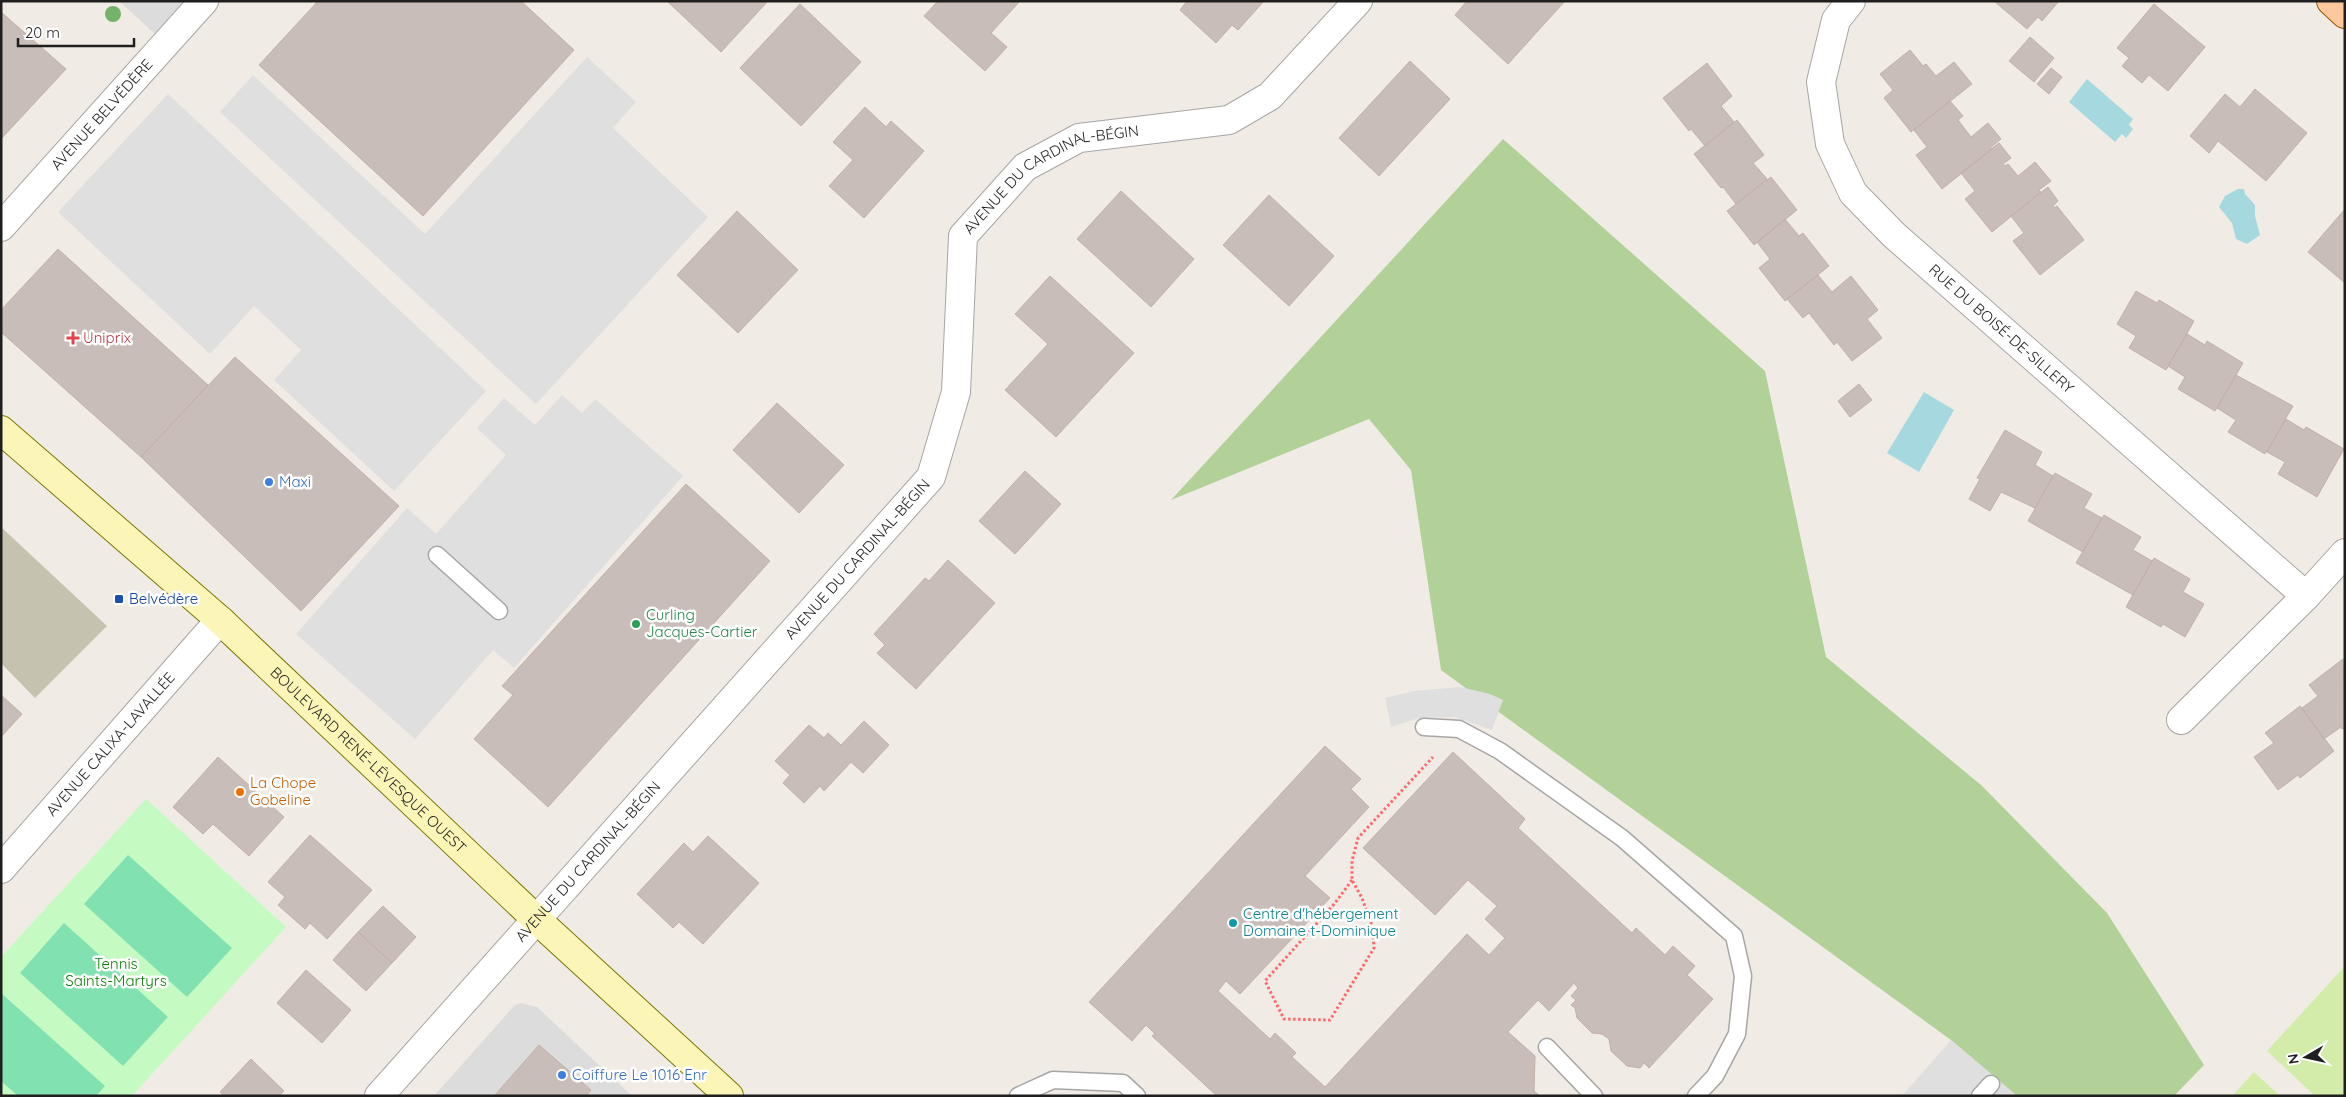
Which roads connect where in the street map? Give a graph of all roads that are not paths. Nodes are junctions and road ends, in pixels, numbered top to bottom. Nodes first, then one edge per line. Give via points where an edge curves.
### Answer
1 (204, 1) edge
2 (1358, 1) edge
3 (1851, 1) edge
4 (1, 227) edge
5 (1, 430) edge
6 (2345, 553) edge
7 (437, 555) dead end
8 (2306, 596) junction
9 (499, 611) dead end
10 (220, 620) junction
11 (2181, 720) dead end
12 (1424, 727) dead end
13 (1, 869) edge
14 (536, 919) junction
15 (1547, 1047) dead end
16 (380, 1096) edge
17 (729, 1096) edge
18 (1018, 1096) edge
19 (1137, 1096) edge
20 (1594, 1096) edge
21 (1696, 1096) edge

1 - 4 street, AVENUE BELVÉDÈRE
2 - 14 street, AVENUE DU CARDINAL-BÉGIN via 1270,96 1229,120 1079,138 1025,167 1000,194 963,236 956,392 931,477
3 - 8 street, RUE DU BOISÉ-DE-SILLERY via 1836,20 1821,82 1830,144 1853,193 1894,234
5 - 10 main road, BOULEVARD RENÉ-LÉVESQUE OUEST
6 - 8 street
7 - 9 lane
8 - 11 street
10 - 13 street, AVENUE CALIXA-LAVALLÉE
10 - 14 main road, BOULEVARD RENÉ-LÉVESQUE OUEST
12 - 21 lane via 1459,729 1500,751 1622,838 1734,936 1744,976 1738,1034 1715,1076
14 - 16 street, AVENUE DU CARDINAL-BÉGIN
14 - 17 main road, BOULEVARD RENÉ-LÉVESQUE OUEST
15 - 20 lane
18 - 19 lane via 1053,1080 1123,1083

